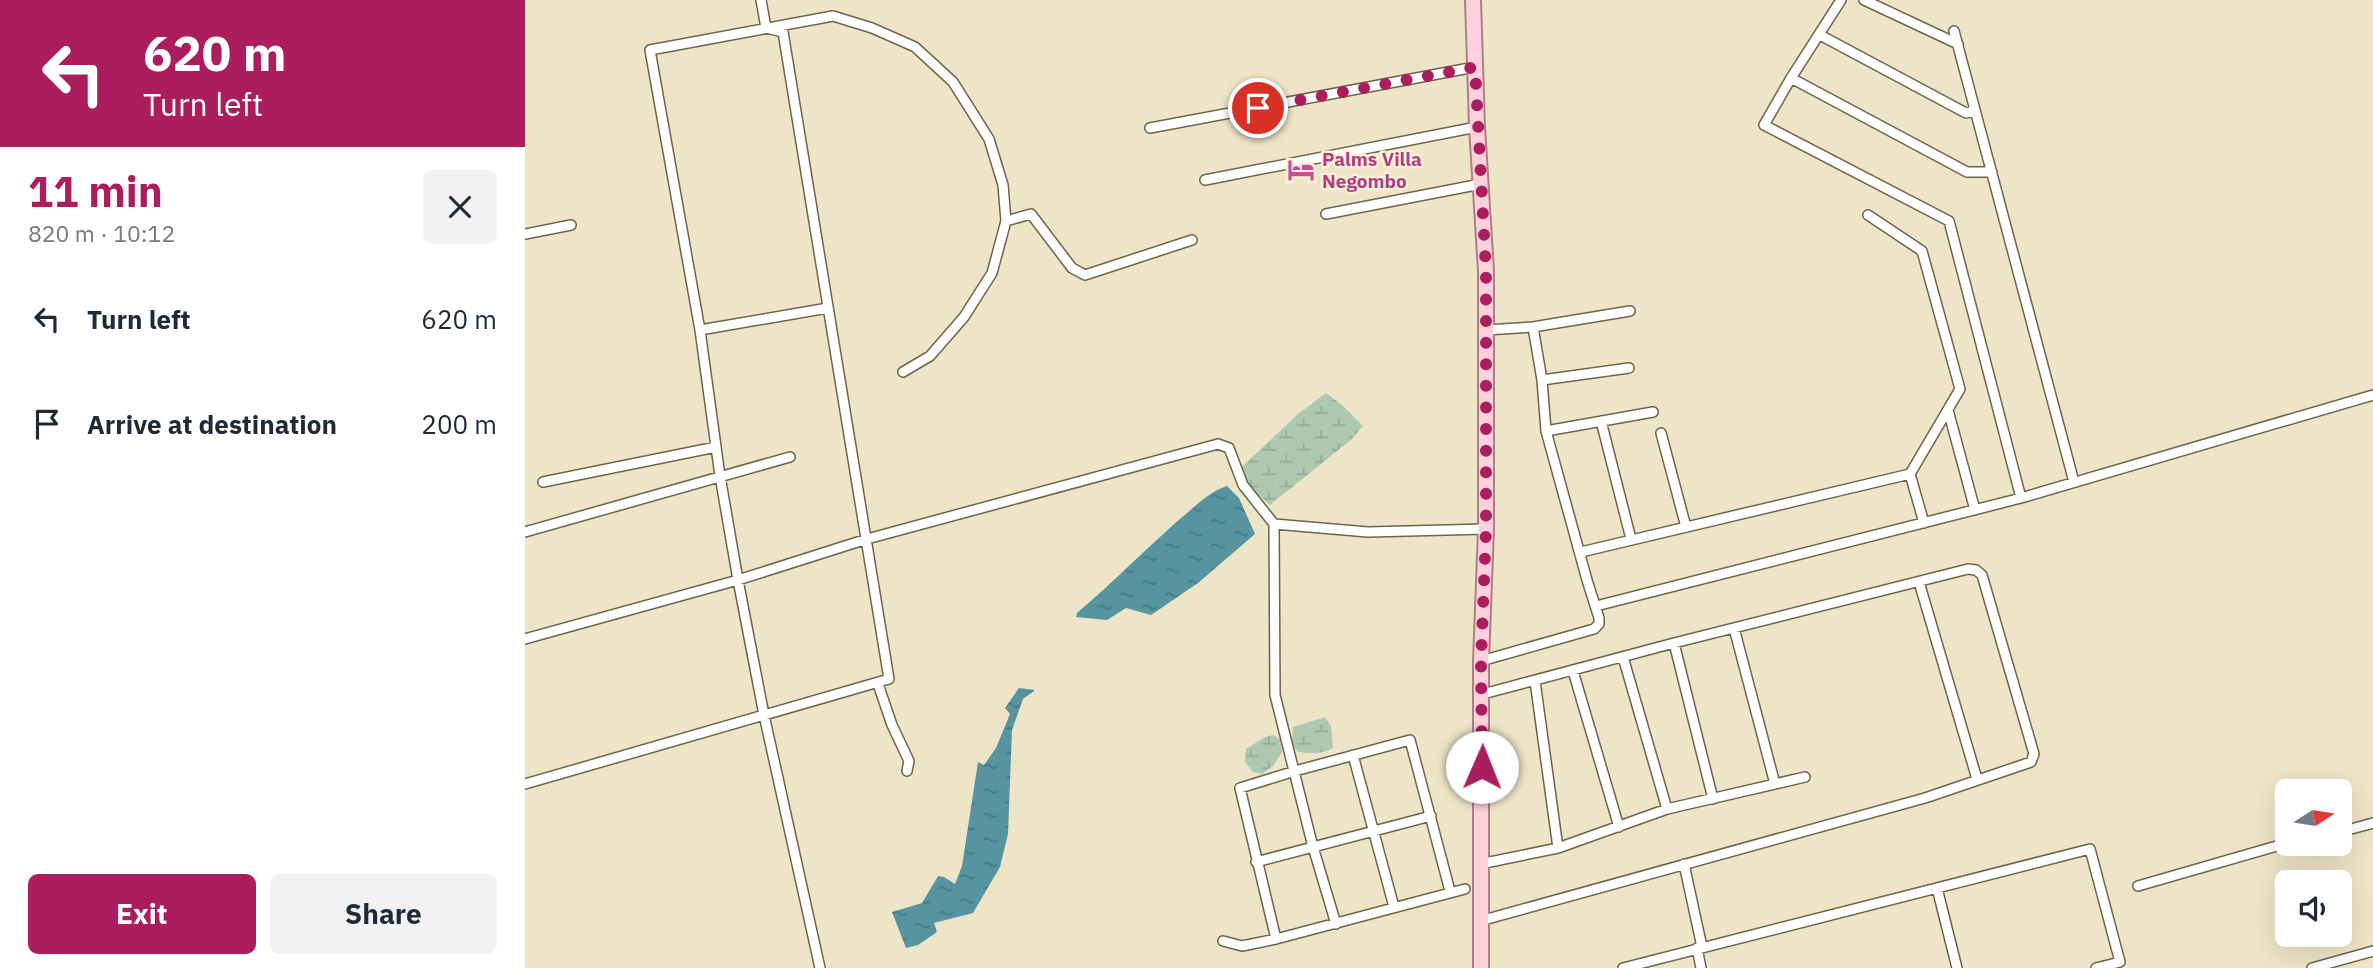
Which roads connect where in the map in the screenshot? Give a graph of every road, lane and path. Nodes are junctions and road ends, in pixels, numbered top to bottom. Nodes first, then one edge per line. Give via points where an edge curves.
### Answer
1 (761, 0) edge
2 (1473, 0) edge
3 (1841, 0) edge
4 (1864, 0) edge
5 (766, 28) junction
6 (1954, 31) dead end
7 (1820, 35) junction
8 (1958, 44) junction
9 (1475, 67) junction
10 (1791, 78) junction
11 (1975, 111) junction
12 (1477, 127) junction
13 (1150, 128) dead end
14 (1991, 172) junction
15 (1205, 180) dead end
16 (1481, 184) junction
17 (1326, 214) dead end
18 (1868, 215) dead end
19 (1006, 220) junction
20 (571, 225) dead end
21 (525, 234) edge
22 (1192, 240) dead end
23 (828, 308) junction
24 (1630, 311) dead end
25 (1533, 327) junction
26 (700, 330) junction
27 (1486, 330) junction
28 (1629, 368) dead end
29 (903, 372) dead end
30 (1542, 380) junction
31 (2373, 395) edge
32 (1948, 410) junction
33 (1653, 412) dead end
34 (1601, 421) junction
35 (1546, 431) junction
36 (1661, 433) dead end
37 (716, 447) junction
38 (790, 457) dead end
39 (1910, 474) junction
40 (720, 476) junction
41 (543, 482) dead end
42 (2074, 482) junction
43 (2021, 498) junction
44 (1975, 510) junction
45 (1924, 523) junction
46 (1274, 524) junction
47 (1686, 527) junction
48 (1486, 530) junction
49 (525, 532) edge
50 (867, 539) junction
51 (1631, 539) junction
52 (1581, 552) junction
53 (738, 579) junction
54 (1919, 582) junction
55 (1596, 606) junction
56 (1734, 628) junction
57 (525, 639) edge
58 (1674, 643) junction
59 (1623, 657) junction
60 (1481, 661) junction
61 (1573, 671) junction
62 (1535, 681) junction
63 (878, 684) junction
64 (1482, 694) junction
65 (764, 715) junction
66 (1353, 755) junction
67 (907, 771) dead end
68 (1295, 771) junction
69 (1805, 777) dead end
70 (1977, 779) junction
71 (525, 784) edge
72 (1775, 784) junction
73 (1713, 799) junction
74 (1667, 809) junction
75 (1431, 816) junction
76 (2373, 823) edge
77 (1619, 827) junction
78 (2352, 829) edge
79 (1373, 831) junction
80 (2275, 846) edge
81 (1313, 847) junction
82 (1558, 848) junction
83 (1257, 862) junction
84 (1480, 864) junction
85 (1684, 864) junction
86 (2138, 886) dead end
87 (1937, 888) junction
88 (1465, 889) dead end
89 (1450, 891) junction
90 (1394, 906) junction
91 (1480, 921) junction
92 (1336, 924) junction
93 (1276, 939) junction
94 (1223, 941) dead end
95 (1699, 947) junction
96 (2373, 951) edge
97 (820, 968) edge
98 (1481, 968) edge
99 (1623, 968) edge
100 (1701, 968) edge
101 (1957, 968) edge
102 (2096, 968) edge
103 (2312, 968) edge

1 - 5 street
2 - 9 main road
3 - 7 street
4 - 8 street
5 - 19 street via 832,16 915,47 953,82 989,139 1003,185
5 - 23 street via 783,32
5 - 26 street via 650,50
6 - 8 street
7 - 10 street
7 - 11 street via 1966,113
8 - 11 street
9 - 12 main road
9 - 13 street
10 - 14 street via 1967,172
10 - 43 street via 1765,125 1949,221
11 - 14 street
12 - 15 street
12 - 16 main road
14 - 42 street
16 - 17 street
16 - 27 main road
18 - 32 street via 1922,251 1960,389
19 - 22 street via 1031,214 1072,268 1085,275
19 - 29 street via 992,273 964,317 930,356
20 - 21 street
23 - 26 street
23 - 50 street
24 - 25 street
25 - 27 street
25 - 30 street
26 - 37 street
27 - 48 main road
28 - 30 street
30 - 35 street
31 - 42 street
32 - 39 street
32 - 44 street
33 - 34 street
34 - 35 street
34 - 51 street
35 - 52 street
36 - 47 street
37 - 40 street
37 - 41 street
38 - 40 street
39 - 45 street
39 - 47 street
40 - 49 street
40 - 53 street
42 - 43 street
43 - 44 street
44 - 45 street
45 - 55 street
46 - 48 street via 1368,532
46 - 50 street via 1243,485 1229,448 1218,444
46 - 68 street via 1275,695
47 - 51 street
48 - 60 main road
50 - 53 street
50 - 63 street via 889,679
51 - 52 street
52 - 55 street
53 - 57 street
53 - 65 street
54 - 56 street
54 - 70 street
54 - 70 street via 1968,569 1982,575 2035,754 2031,762
55 - 60 street via 1599,624 1594,629
56 - 58 street
56 - 72 street
58 - 59 street
58 - 73 street
59 - 61 street
59 - 74 street
60 - 64 main road
61 - 62 street
61 - 77 street
62 - 64 street
62 - 82 street
63 - 65 street
63 - 67 street via 909,761
64 - 84 main road
65 - 71 street
65 - 97 street
66 - 68 street
66 - 75 street via 1410,740
66 - 79 street
68 - 81 street
68 - 83 street via 1240,788
69 - 72 street
70 - 85 street via 1925,798
72 - 73 street
73 - 74 street
74 - 77 street
75 - 79 street
75 - 89 street
76 - 78 street
77 - 82 street
79 - 81 street
79 - 90 street
80 - 86 street
81 - 83 street
81 - 92 street
82 - 84 street
83 - 93 street
84 - 91 main road
85 - 91 street
85 - 95 street
87 - 95 street
87 - 101 street
87 - 102 street via 2090,849 2120,962
88 - 89 street
89 - 90 street
90 - 92 street
91 - 98 main road
92 - 93 street
93 - 94 street via 1242,946
95 - 99 street
95 - 100 street
96 - 103 street

